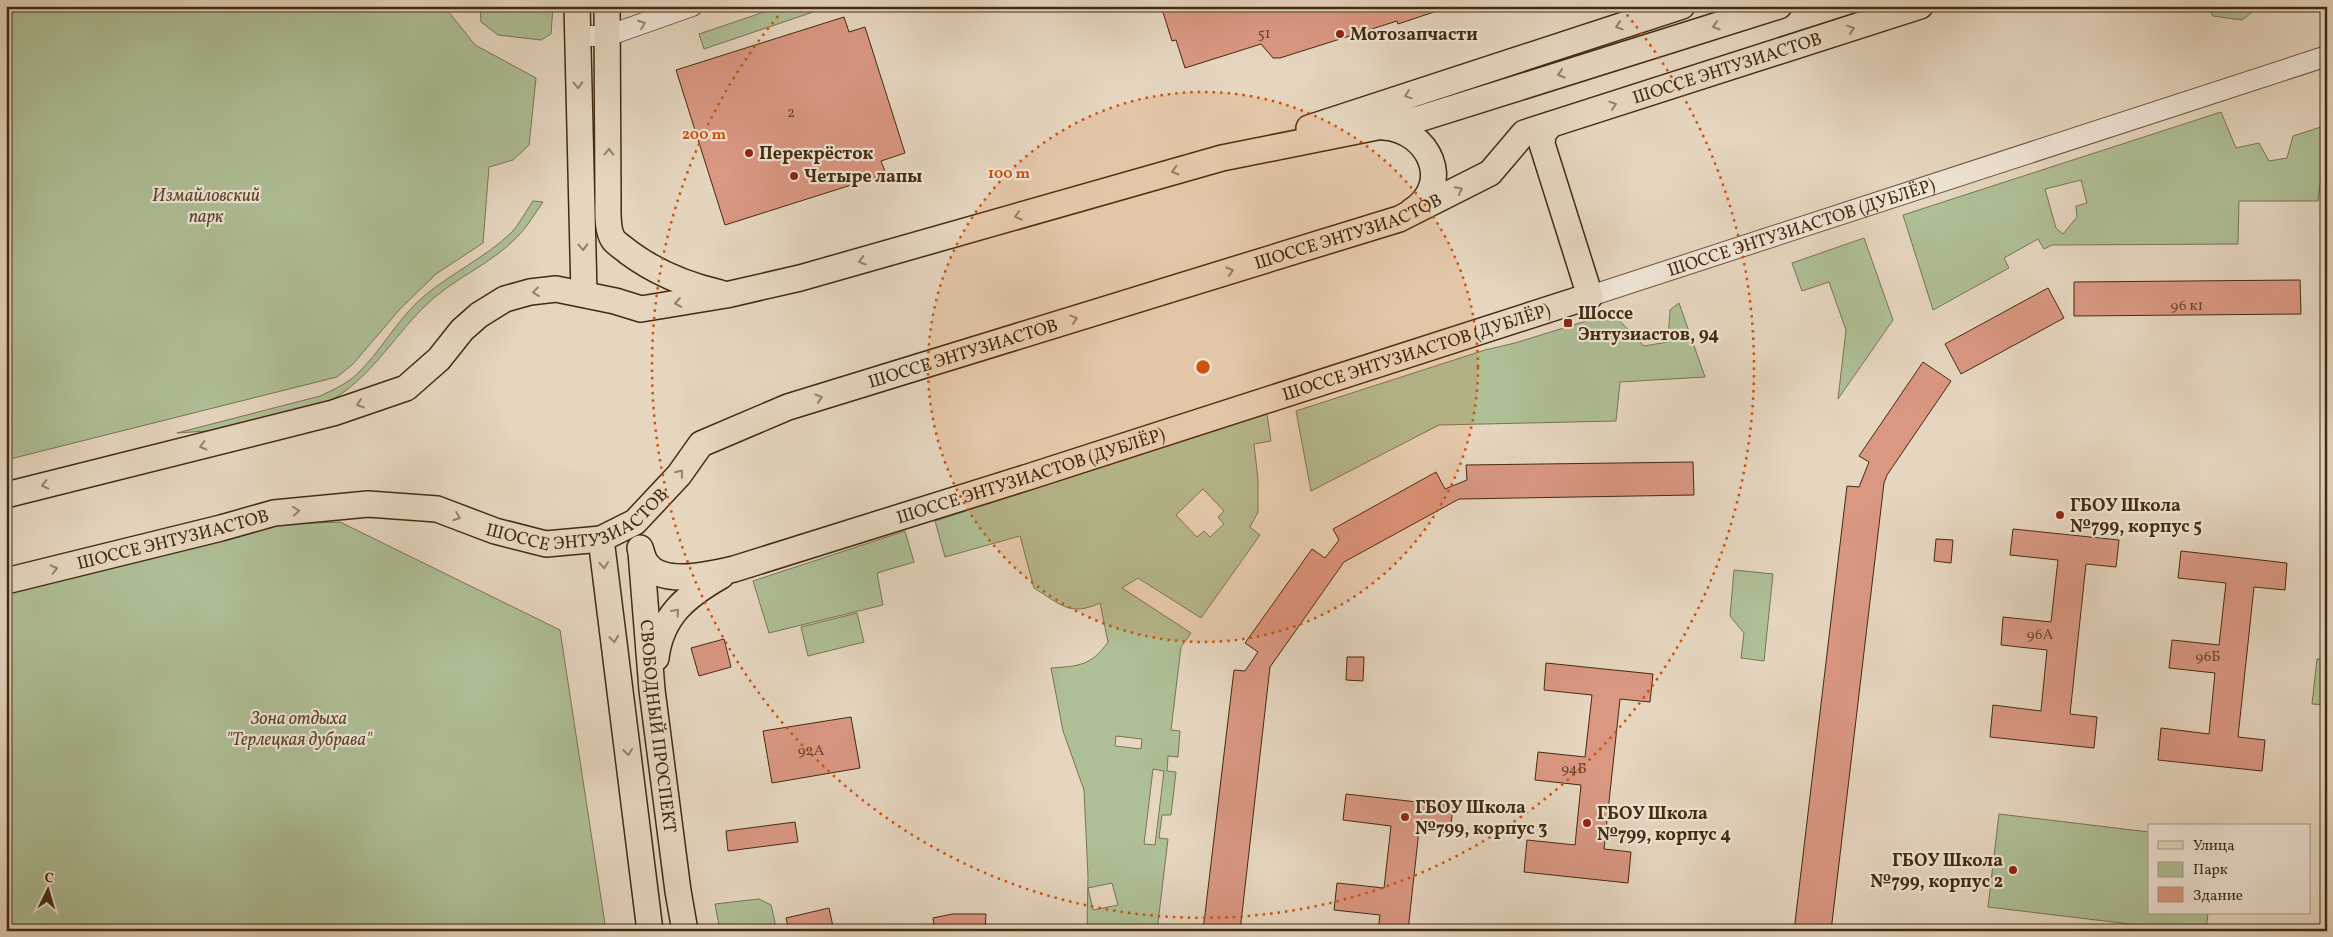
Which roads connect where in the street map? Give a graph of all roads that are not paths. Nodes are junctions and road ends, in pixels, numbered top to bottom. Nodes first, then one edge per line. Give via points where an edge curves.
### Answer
1 (577, 6) edge
2 (607, 6) edge
3 (660, 6) edge
4 (1682, 6) edge
5 (1780, 6) edge
6 (1920, 6) edge
7 (687, 8) edge
8 (578, 36) junction
9 (607, 36) junction
10 (2327, 56) edge
11 (1374, 129) junction
12 (1539, 134) junction
13 (1222, 158) junction
14 (1399, 219) junction
15 (584, 294) junction
16 (726, 295) junction
17 (1590, 296) junction
18 (6, 495) edge
19 (636, 522) junction
20 (601, 539) junction
21 (640, 548) junction
22 (734, 569) junction
23 (6, 581) edge
24 (652, 690) junction
25 (650, 931) edge
26 (685, 931) edge

1 - 8 main road
2 - 9 main road
3 - 7 street
4 -> 13 main road
5 -> 11 main road via 1422,118
12 -> 6 main road, ШОССЕ ЭНТУЗИАСТОВ
9 -> 7 street
8 - 9 street
8 -> 15 main road
16 -> 9 main road via 680,282 642,262 613,240 608,201
10 - 17 street, ШОССЕ ЭНТУЗИАСТОВ (ДУБЛЁР)
11 - 13 main road
11 - 14 main road via 1396,128 1406,132 1424,146 1431,161 1433,178 1426,199
14 -> 12 main road, ШОССЕ ЭНТУЗИАСТОВ via 1490,173
12 - 17 main road
13 -> 16 main road via 800,278
19 -> 14 main road, ШОССЕ ЭНТУЗИАСТОВ via 679,475 701,444 788,407
16 -> 15 main road via 640,310
15 -> 18 main road via 556,289 505,299 462,330 439,359 406,388 333,413
17 - 22 main road, ШОССЕ ЭНТУЗИАСТОВ (ДУБЛЁР)
19 - 20 main road, ШОССЕ ЭНТУЗИАСТОВ
19 - 21 main road, СВОБОДНЫЙ ПРОСПЕКТ
23 -> 20 main road, ШОССЕ ЭНТУЗИАСТОВ via 274,513 368,504 437,509 495,531 546,544
20 -> 25 main road, СВОБОДНЫЙ ПРОСПЕКТ
21 - 22 main road, ШОССЕ ЭНТУЗИАСТОВ (ДУБЛЁР) via 646,563 653,570 665,574 692,577
21 - 24 main road, СВОБОДНЫЙ ПРОСПЕКТ
24 -> 22 main road, ШОССЕ ЭНТУЗИАСТОВ (ДУБЛЁР) via 658,646 665,625 691,596
24 - 26 main road, СВОБОДНЫЙ ПРОСПЕКТ

